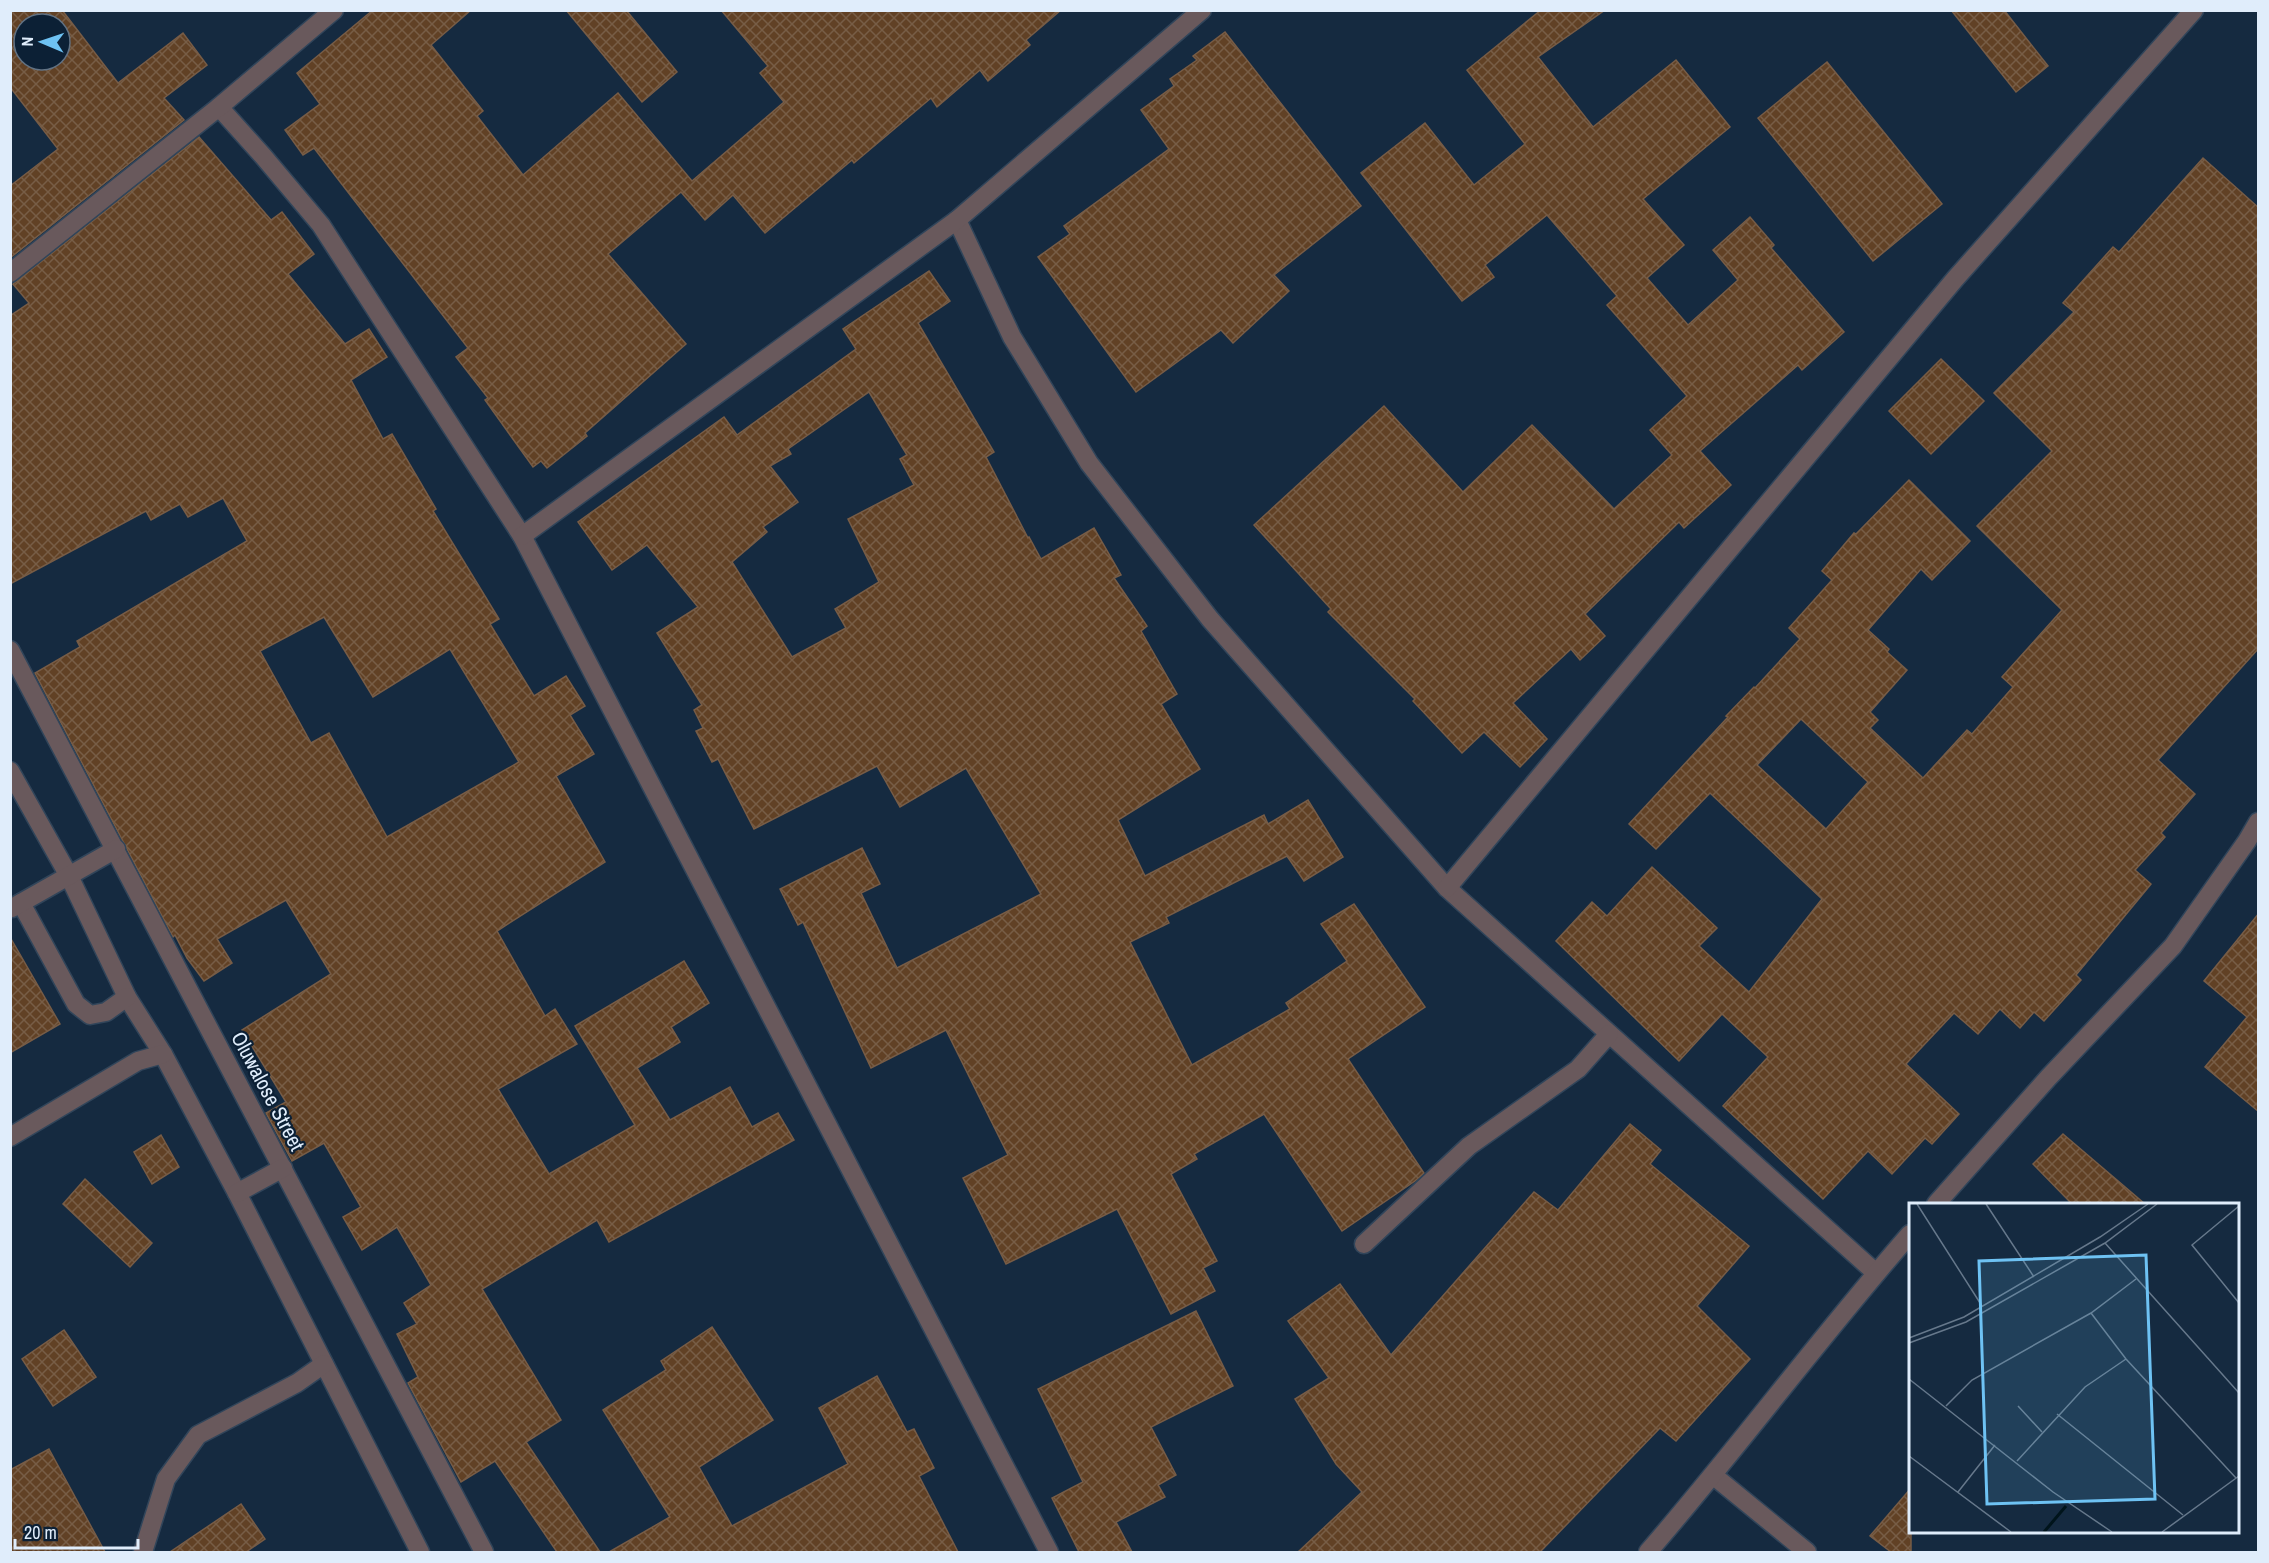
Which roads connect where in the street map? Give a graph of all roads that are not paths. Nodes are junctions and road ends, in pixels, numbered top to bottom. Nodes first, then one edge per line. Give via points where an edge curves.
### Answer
1 (334, 10) edge
2 (1202, 10) edge
3 (2194, 10) edge
4 (219, 108) junction
5 (957, 220) junction
6 (10, 273) edge
7 (522, 536) junction
8 (10, 650) edge
9 (10, 771) edge
10 (2259, 822) edge
11 (116, 849) junction
12 (69, 876) junction
13 (1447, 888) junction
14 (16, 906) edge
15 (127, 998) junction
16 (1609, 1034) junction
17 (163, 1054) junction
18 (10, 1137) edge
19 (283, 1168) junction
20 (237, 1193) junction
21 (1937, 1203) edge
22 (1909, 1236) edge
23 (1364, 1244) dead end
24 (1876, 1273) junction
25 (324, 1364) junction
26 (1714, 1476) junction
27 (143, 1552) edge
28 (417, 1552) edge
29 (484, 1552) edge
30 (1049, 1552) edge
31 (1648, 1552) edge
32 (1807, 1552) edge

1 - 4 street
2 - 5 street
3 - 13 street via 1955,279
4 - 6 street
4 - 7 street via 321,225
5 - 7 street
5 - 13 street via 1012,337 1089,463 1210,619
7 - 30 street
8 - 11 street, Oluwalose Street
9 - 12 street
10 - 21 street via 2173,946 2048,1077
11 - 12 street
11 - 19 street, Oluwalose Street
12 - 14 street
12 - 15 street
13 - 16 street
14 - 15 street via 76,1004 90,1015 106,1012
15 - 17 street
16 - 23 street via 1578,1069 1469,1146
16 - 24 street
17 - 18 street via 138,1061
17 - 20 street
19 - 20 street
19 - 29 street, Oluwalose Street
20 - 25 street
22 - 24 street
24 - 26 street
25 - 27 street via 297,1383 198,1435 166,1479
25 - 28 street
26 - 31 street
26 - 32 street

